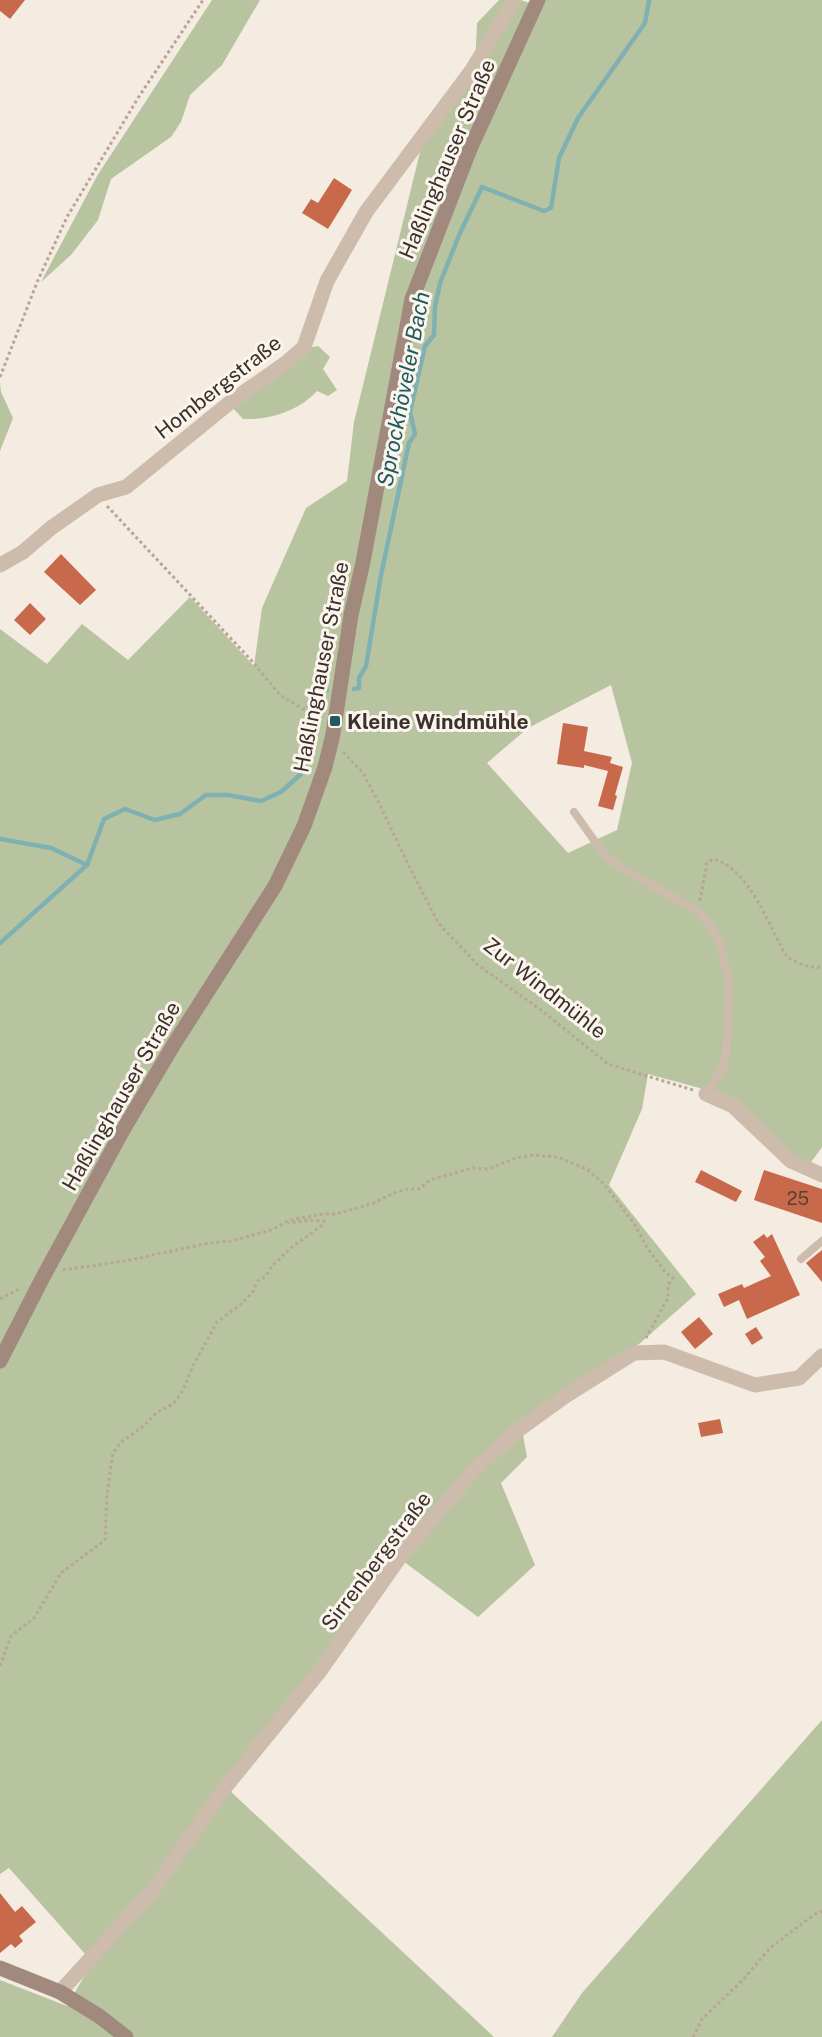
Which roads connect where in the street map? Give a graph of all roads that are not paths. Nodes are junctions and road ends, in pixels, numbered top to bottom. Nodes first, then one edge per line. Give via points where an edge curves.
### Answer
1 (514, 0) edge
2 (538, 0) edge
3 (0, 565) edge
4 (574, 812) dead end
5 (706, 1094) joint
6 (822, 1176) edge
7 (822, 1241) edge
8 (801, 1259) dead end
9 (822, 1356) edge
10 (0, 1361) edge
11 (0, 1968) edge
12 (60, 1992) junction
13 (126, 2037) edge

1 - 3 street, Hombergstraße via 472,70 366,212 327,281 304,347 126,487 98,495
2 - 10 main road, Haßlinghauser Straße via 470,149 412,299 351,615 333,734 304,826 275,886 123,1130
4 - 5 lane via 606,857 699,912 721,946 729,983 728,1032 724,1066
5 - 6 street via 733,1106 791,1161
7 - 8 lane
9 - 12 street, Sirrenbergstraße via 799,1378 755,1385 664,1353 634,1353 516,1431 474,1470 400,1557 320,1671 226,1785 152,1891
11 - 12 main road
12 - 13 main road

